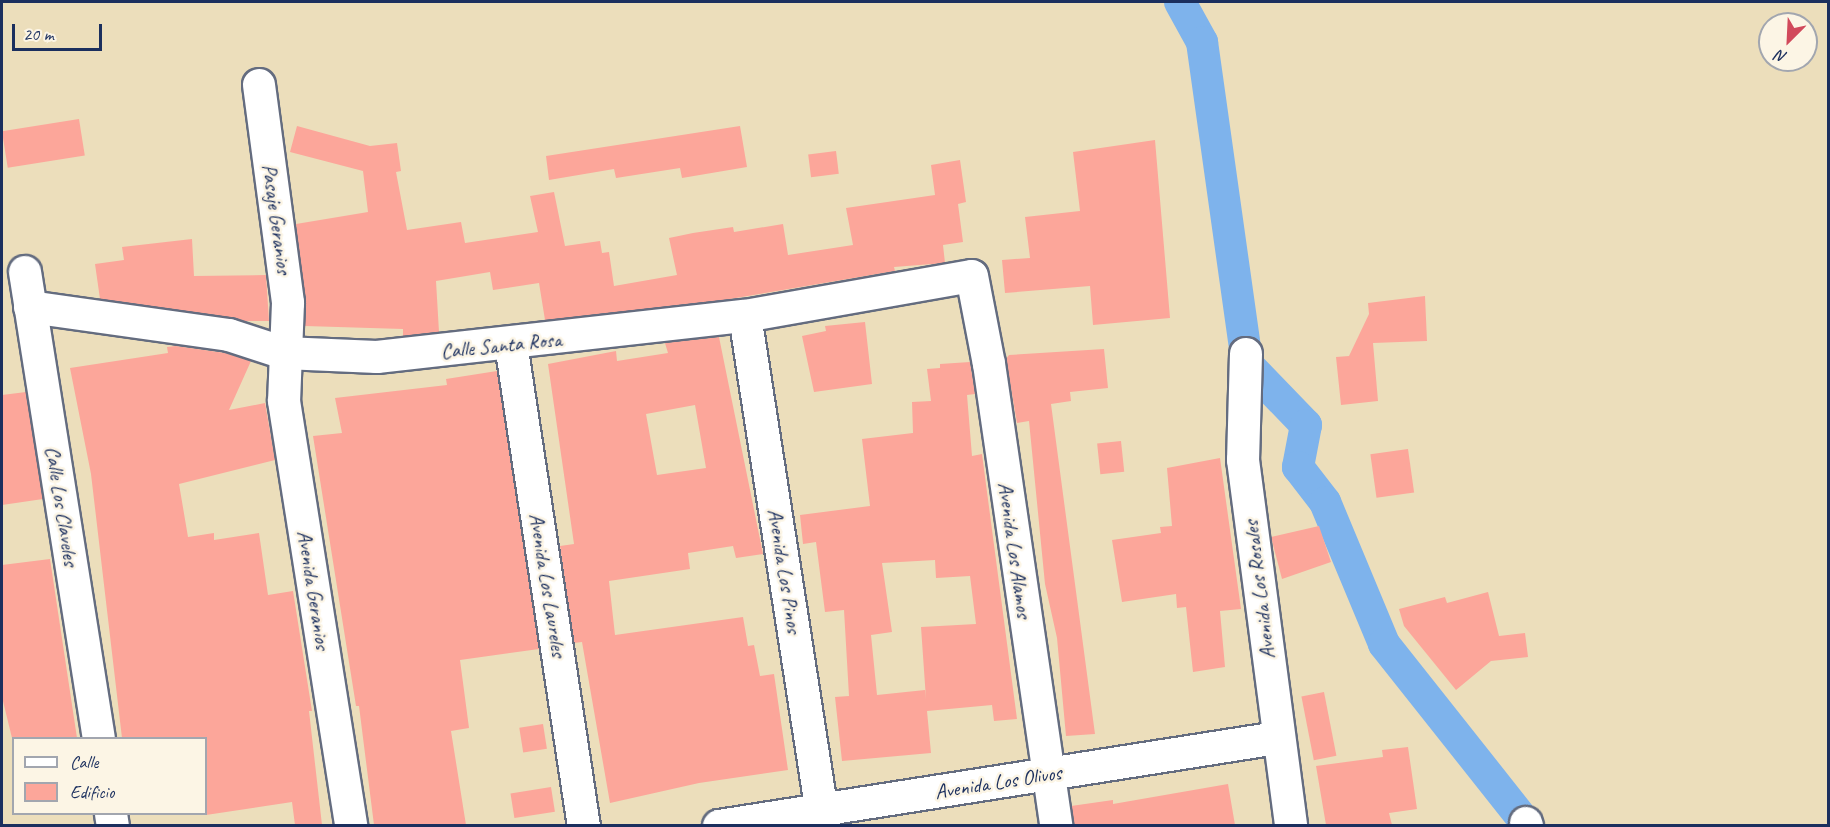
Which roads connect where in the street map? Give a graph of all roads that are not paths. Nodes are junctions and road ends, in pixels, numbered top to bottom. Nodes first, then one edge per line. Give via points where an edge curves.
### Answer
1 (259, 85) dead end
2 (25, 273) dead end
3 (972, 276) joint
4 (30, 307) junction
5 (745, 316) junction
6 (511, 344) junction
7 (284, 353) junction
8 (1246, 354) dead end
9 (99, 737) edge
10 (1277, 738) junction
11 (1047, 774) junction
12 (823, 818) edge
13 (351, 825) edge
14 (584, 825) edge
15 (719, 825) edge
16 (1056, 825) edge
17 (1291, 825) edge

1 - 7 street, Pasaje Geranios via 288,303
2 - 4 street, Calle Los Claveles
3 - 5 street, Calle Santa Rosa
3 - 11 street, Avenida Los Alamos
4 - 7 street, Calle Santa Rosa via 229,335
4 - 9 street, Calle Los Claveles
5 - 6 street, Calle Santa Rosa
5 - 12 street, Avenida Los Pinos
6 - 7 street, Calle Santa Rosa via 376,357
6 - 14 street, Avenida Los Laureles
7 - 13 street, Avenida Geranios via 284,401
8 - 10 street, Avenida Los Rosales via 1243,460
10 - 11 street, Avenida Los Olivos
10 - 17 street, Avenida Los Rosales
11 - 12 street, Avenida Los Olivos
11 - 16 street, Avenida Los Alamos
12 - 15 street, Avenida Los Olivos

